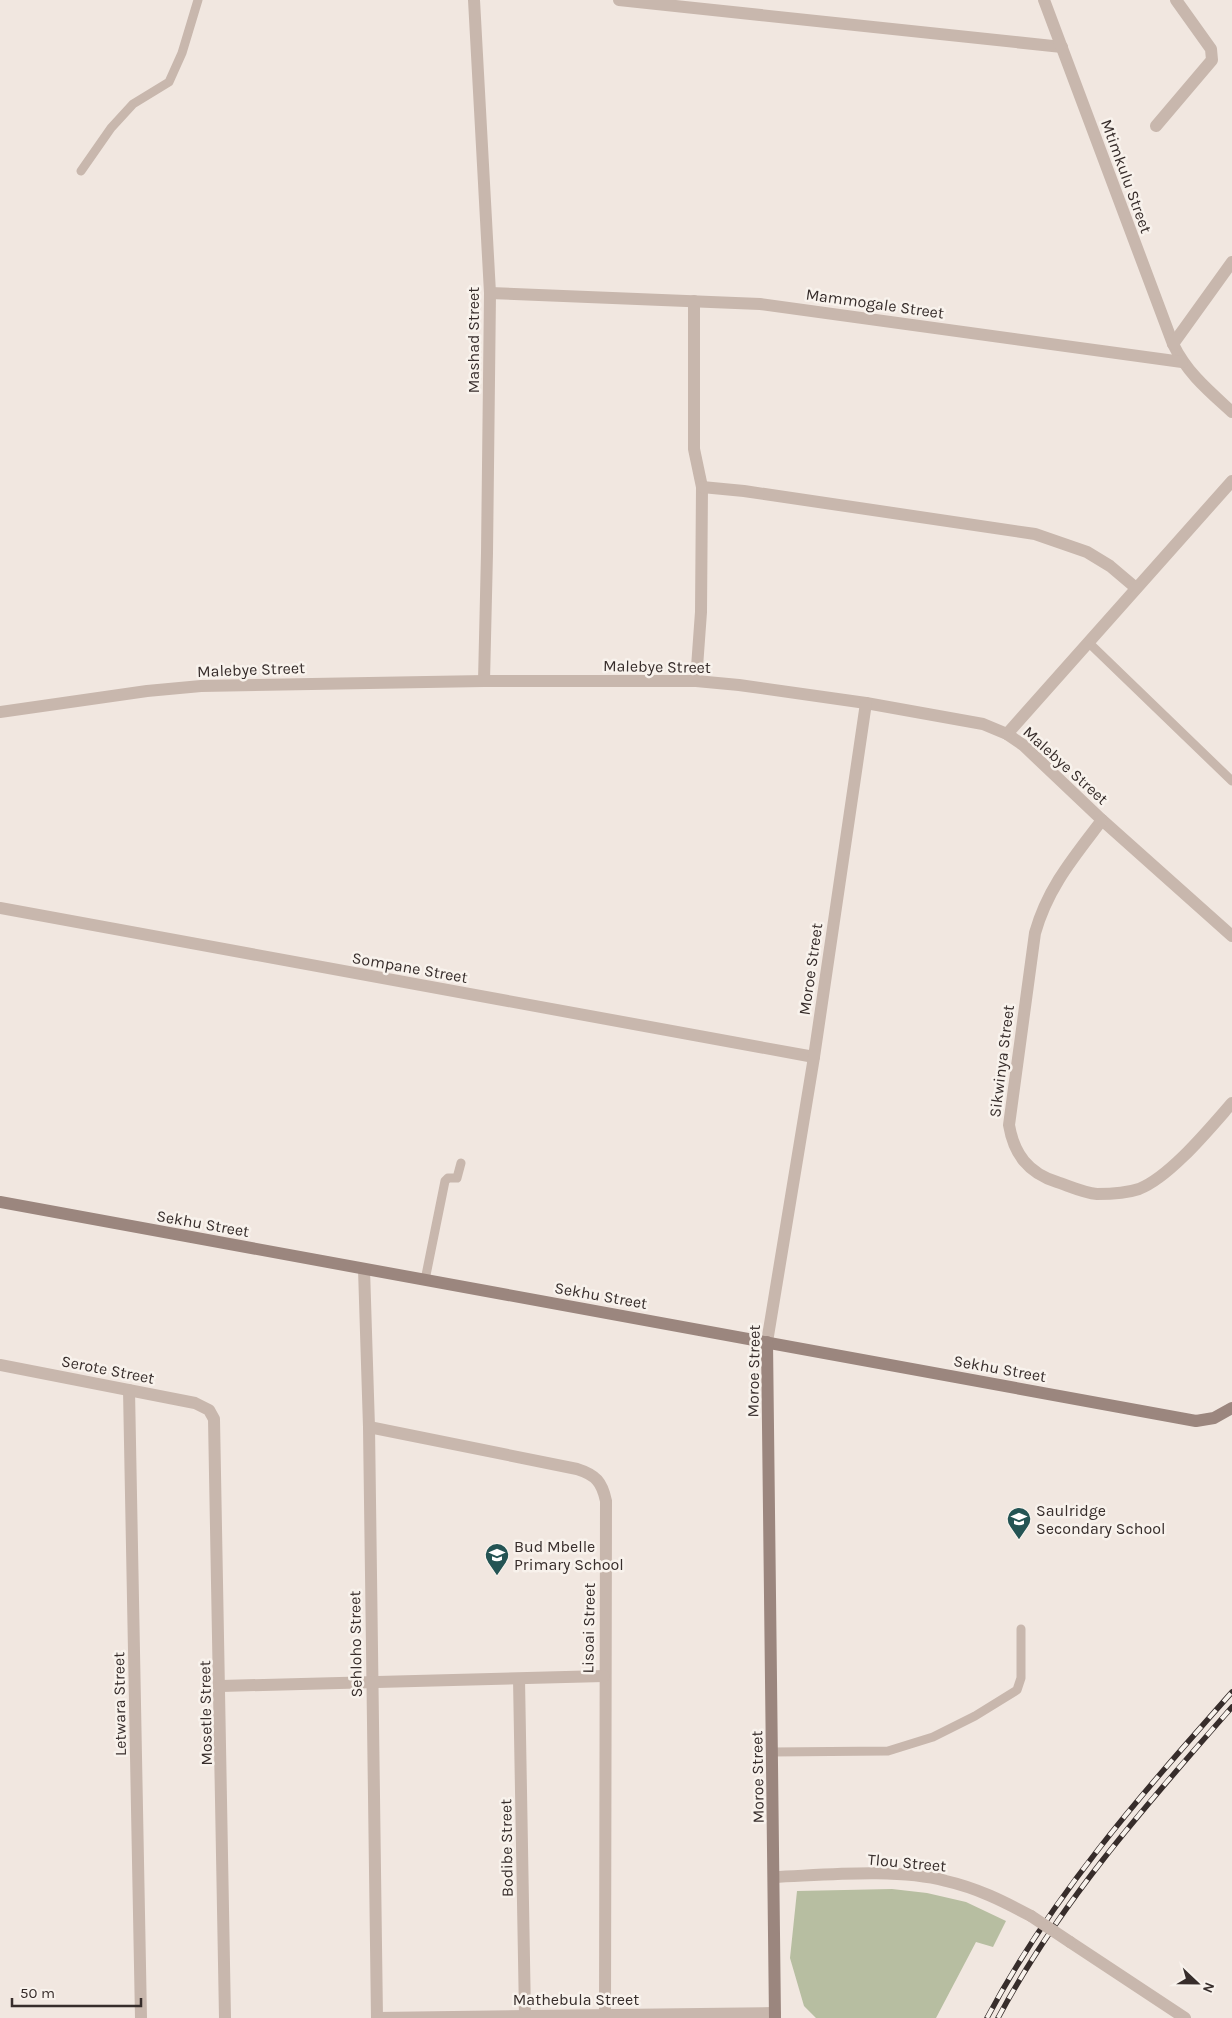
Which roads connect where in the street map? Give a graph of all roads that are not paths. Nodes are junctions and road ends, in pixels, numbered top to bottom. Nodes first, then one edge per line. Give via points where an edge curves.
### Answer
1 (198, 0) edge
2 (474, 0) edge
3 (619, 0) edge
4 (1044, 0) edge
5 (1176, 0) edge
6 (1062, 47) junction
7 (1156, 126) dead end
8 (82, 171) dead end
9 (1232, 262) edge
10 (490, 293) junction
11 (694, 301) junction
12 (1173, 344) junction
13 (1182, 362) junction
14 (1232, 412) edge
15 (1232, 480) edge
16 (702, 487) junction
17 (1136, 588) junction
18 (1088, 642) junction
19 (484, 681) junction
20 (696, 681) junction
21 (866, 703) junction
22 (0, 712) edge
23 (1007, 734) junction
24 (1232, 781) edge
25 (1102, 820) junction
26 (0, 908) edge
27 (1232, 936) edge
28 (814, 1057) junction
29 (1232, 1103) edge
30 (461, 1163) dead end
31 (0, 1202) edge
32 (364, 1269) junction
33 (425, 1280) junction
34 (767, 1342) junction
35 (0, 1365) edge
36 (130, 1390) junction
37 (1232, 1408) edge
38 (209, 1410) joint
39 (369, 1428) junction
40 (1021, 1629) dead end
41 (604, 1676) junction
42 (519, 1679) junction
43 (372, 1683) junction
44 (221, 1686) junction
45 (772, 1752) junction
46 (774, 1878) junction
47 (525, 2015) junction
48 (605, 2015) junction
49 (775, 2016) edge
50 (141, 2018) edge
51 (225, 2018) edge
52 (377, 2018) edge
53 (1185, 2018) edge

1 - 8 lane via 182,53 169,82 133,104 111,128
2 - 10 street, Mashad Street
3 - 6 street
4 - 6 street, Mtimkulu Street
5 - 7 street via 1211,49 1212,60
6 - 12 street, Mtimkulu Street
9 - 12 street
10 - 11 street, Mammogale Street
10 - 19 street, Mashad Street
11 - 13 street, Mammogale Street via 760,304
11 - 16 street via 694,449
12 - 13 street, Mtimkulu Street
13 - 14 street via 1200,384
15 - 17 street
16 - 17 street via 1035,534 1087,552
16 - 20 street via 701,612
17 - 18 street
18 - 23 street
18 - 24 lane
19 - 20 street, Malebye Street
19 - 22 street, Malebye Street via 201,686
20 - 21 street, Malebye Street
21 - 23 street, Malebye Street via 983,724
21 - 28 street, Moroe Street
23 - 25 street, Malebye Street
25 - 27 street, Malebye Street
25 - 29 street, Sikwinya Street via 1058,879 1042,909 1034,941 1008,1125 1012,1142 1019,1157 1043,1178 1096,1194 1118,1193 1139,1188 1170,1168
26 - 28 street, Sompane Street
28 - 34 street, Moroe Street
30 - 33 lane via 457,1178 445,1181
31 - 32 street, Sekhu Street
32 - 33 street, Sekhu Street
32 - 39 street, Sehloho Street
33 - 34 street, Sekhu Street
34 - 37 street, Sekhu Street via 1196,1421 1214,1418
34 - 45 street, Moroe Street
35 - 36 street, Serote Street
36 - 38 street, Serote Street via 195,1403
36 - 50 street, Letwara Street
38 - 44 street, Mosetle Street via 216,1434
39 - 41 street, Lisoai Street via 564,1466 590,1473 598,1479 604,1488 606,1501
39 - 43 street, Sehloho Street
40 - 45 lane via 1021,1678 1017,1690 933,1737 888,1751
41 - 42 street
41 - 48 street, Lisoai Street
42 - 43 street
42 - 47 street, Bodibe Street
43 - 44 street
43 - 52 street, Sehloho Street
44 - 51 street, Mosetle Street
45 - 46 street, Moroe Street
46 - 49 street, Moroe Street
46 - 53 street, Tlou Street, bridge via 839,1874 932,1878 995,1896 1031,1916
47 - 48 street, Mathebula Street
47 - 52 street, Mathebula Street
48 - 49 street, Mathebula Street

